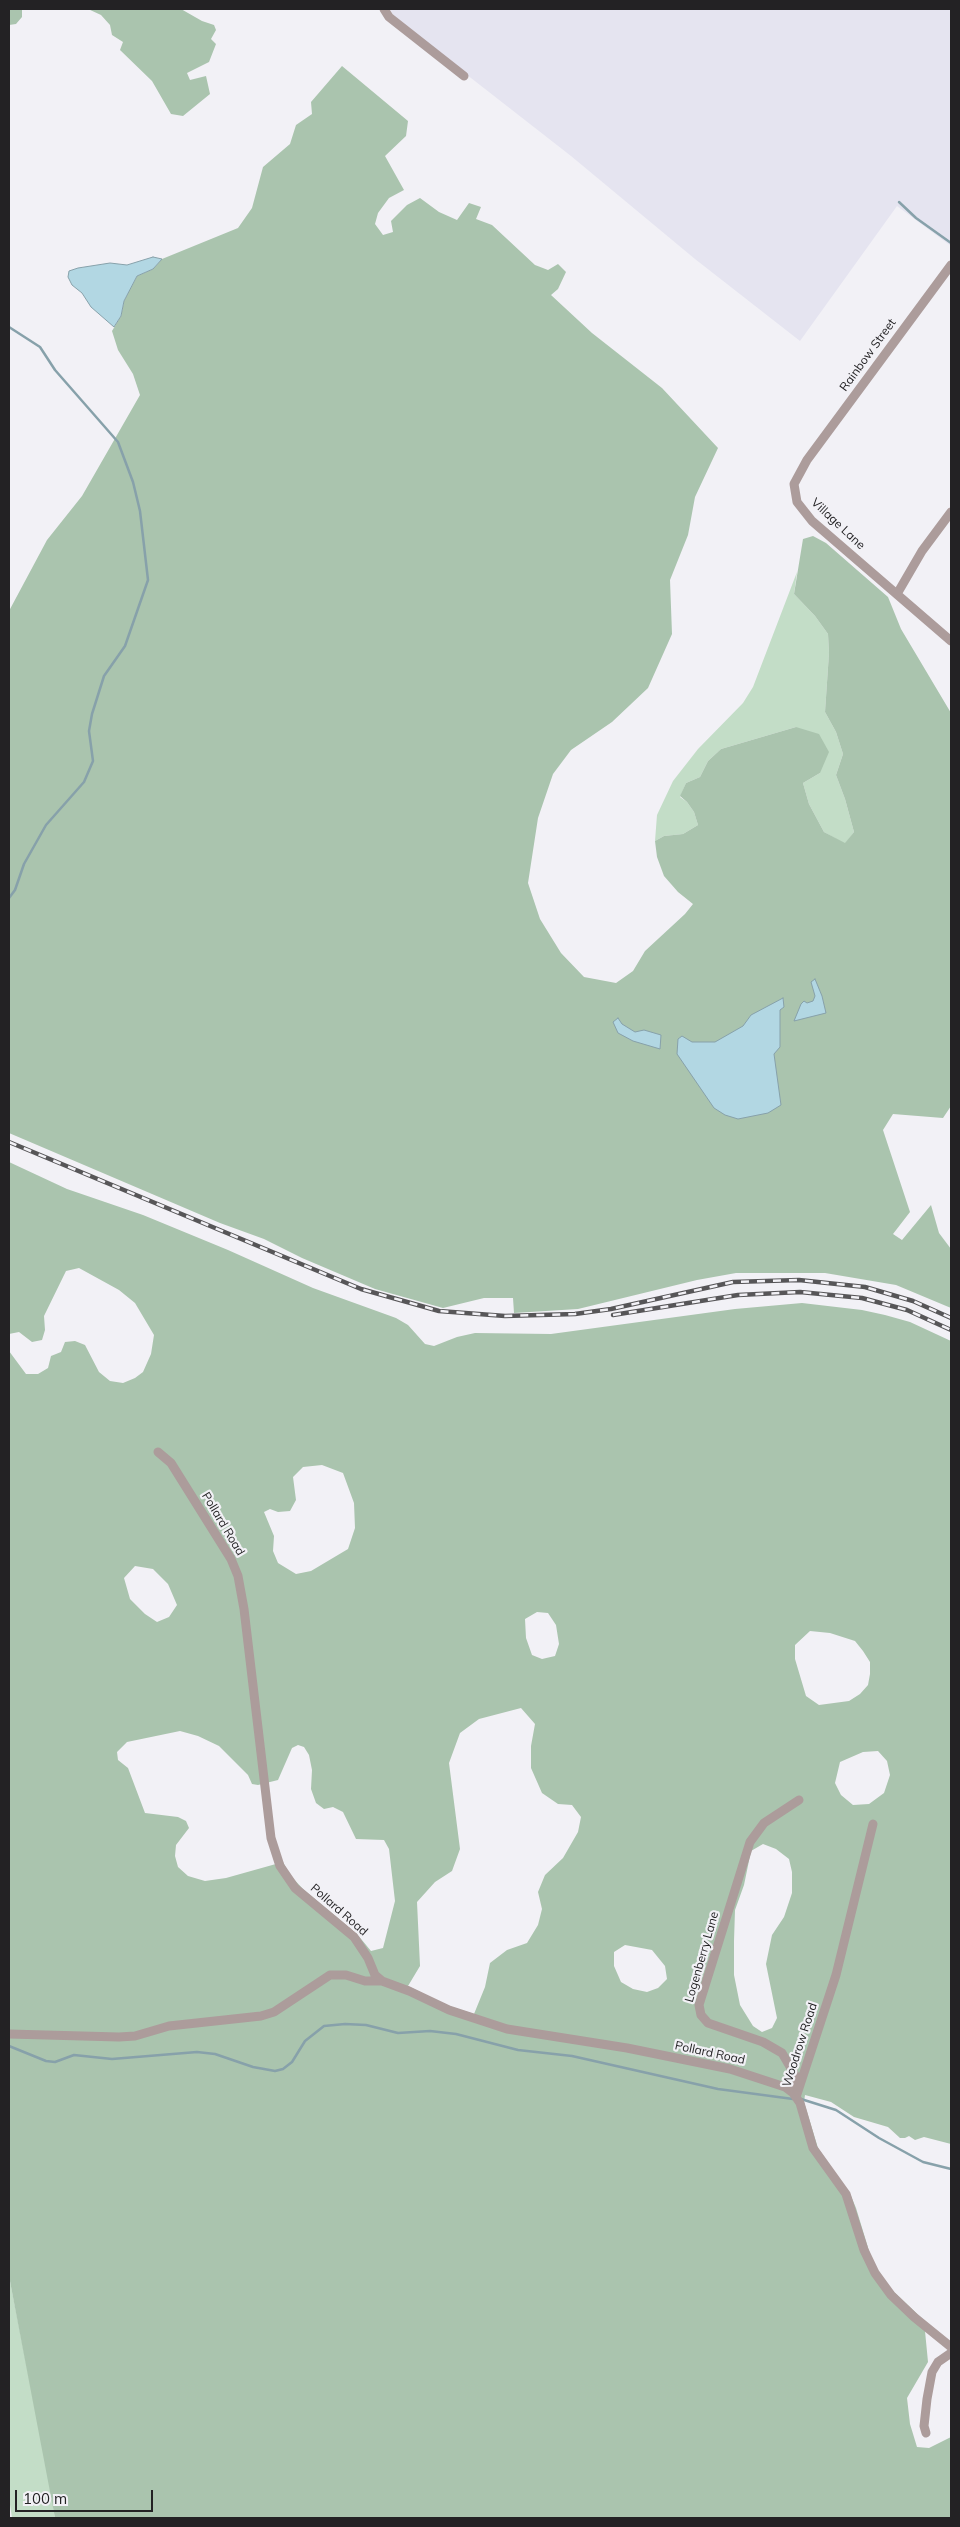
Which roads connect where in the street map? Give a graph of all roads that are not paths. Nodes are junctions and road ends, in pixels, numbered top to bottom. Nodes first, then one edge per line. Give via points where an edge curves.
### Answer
1 (384, 9) edge
2 (464, 76) dead end
3 (951, 265) edge
4 (807, 460) joint
5 (951, 512) edge
6 (897, 594) junction
7 (951, 641) edge
8 (158, 1452) dead end
9 (799, 1800) dead end
10 (873, 1824) dead end
11 (382, 1981) junction
12 (9, 2034) edge
13 (789, 2090) junction
14 (796, 2097) junction
15 (951, 2348) edge
16 (951, 2353) edge
17 (926, 2433) dead end

1 - 2 street via 389,18
3 - 4 street, Rainbow Street
4 - 6 street, Village Lane via 794,484 797,502 812,520
5 - 6 street via 922,551
6 - 7 street, Village Lane
8 - 11 street, Pollard Road via 171,1463 231,1559 238,1576 270,1830 280,1866 295,1888 354,1937 375,1975
9 - 13 street, Logenberry Lane via 764,1823 750,1842 699,2005 701,2015 708,2023 764,2042 782,2053 795,2075 795,2082
10 - 14 street, Woodrow Road via 836,1975
11 - 12 street via 330,1975 274,2012 169,2026 135,2036
11 - 13 street, Pollard Road via 449,2010 507,2029 730,2069 772,2081
13 - 14 street, Pollard Road
14 - 15 street, Woodrow Road via 814,2148 842,2186 850,2203 875,2274 914,2317
16 - 17 street via 938,2362 932,2372 924,2426

